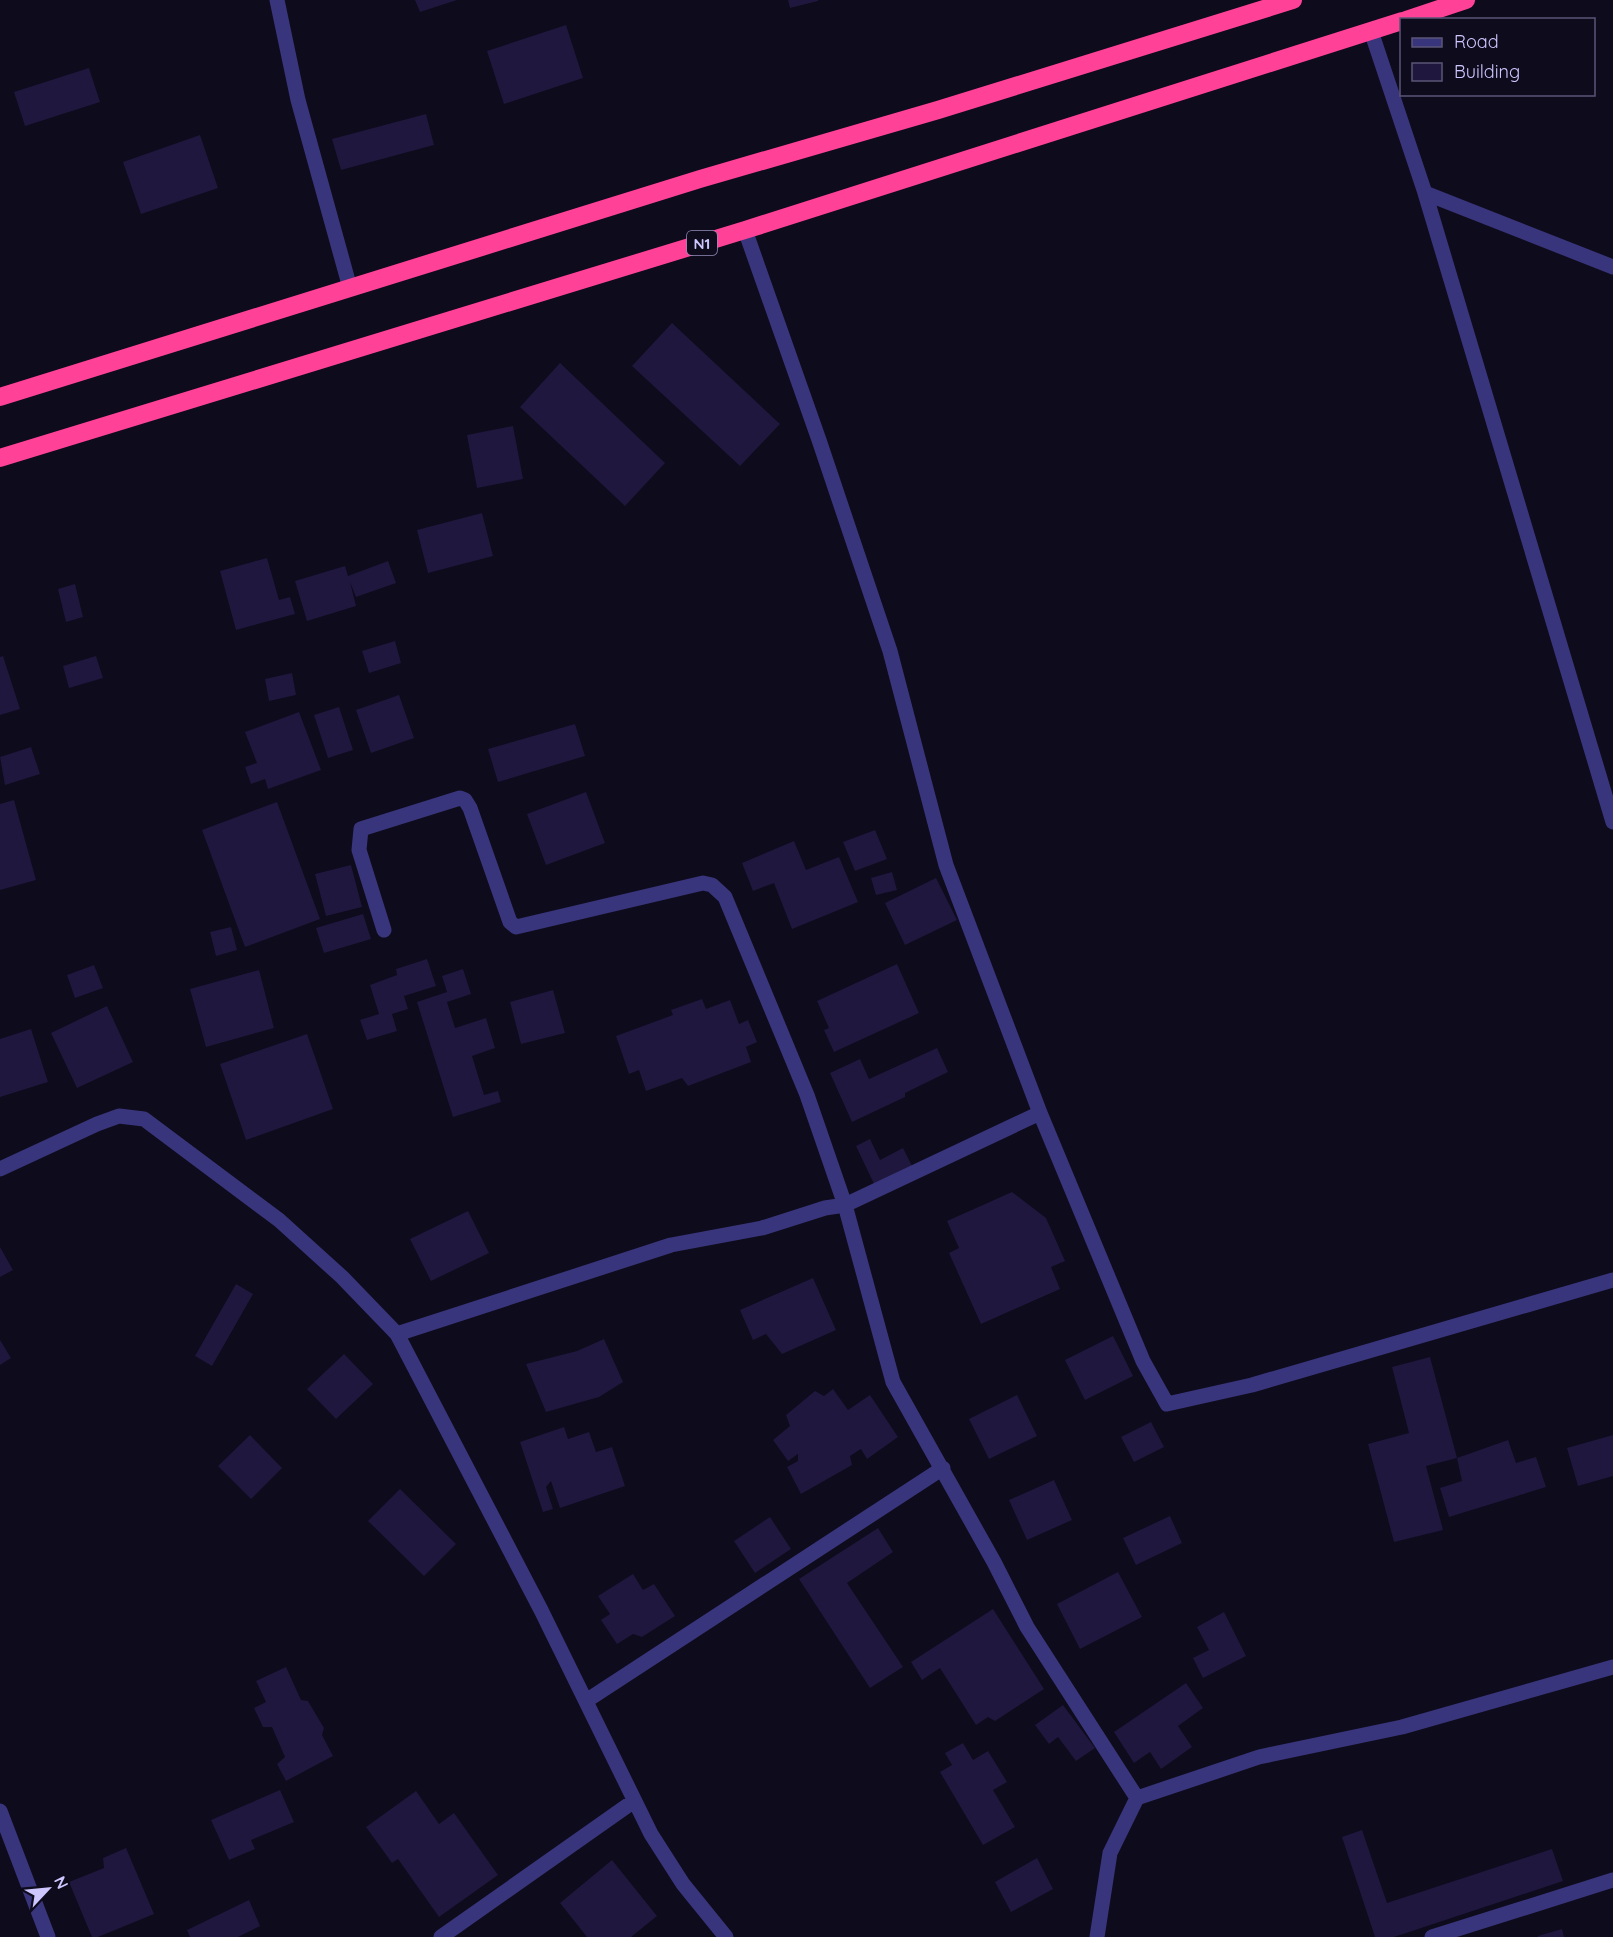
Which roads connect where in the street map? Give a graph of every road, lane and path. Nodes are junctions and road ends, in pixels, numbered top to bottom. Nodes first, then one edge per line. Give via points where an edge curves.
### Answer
1 (277, 0) edge
2 (1466, 0) edge
3 (1288, 1) edge
4 (1412, 18) edge
5 (1400, 21) edge
6 (1371, 31) junction
7 (1425, 193) junction
8 (745, 230) junction
9 (1613, 267) edge
10 (350, 288) junction
11 (0, 397) edge
12 (0, 458) edge
13 (1613, 822) edge
14 (384, 930) dead end
15 (1040, 1113) junction
16 (0, 1169) edge
17 (845, 1206) junction
18 (1613, 1280) edge
19 (397, 1334) junction
20 (943, 1468) junction
21 (1613, 1667) edge
22 (586, 1701) junction
23 (1137, 1798) junction
24 (634, 1801) junction
25 (0, 1810) edge
26 (1613, 1880) edge
27 (48, 1937) edge
28 (441, 1937) edge
29 (726, 1937) edge
30 (1097, 1937) edge
31 (1432, 1937) edge

1 - 10 street via 298,100
2 - 4 highway
3 - 10 highway
5 - 6 highway, N1
6 - 7 street
6 - 8 highway, N1
7 - 9 street
7 - 13 street
8 - 12 highway, N1
8 - 15 street via 890,651 946,865
10 - 11 highway
14 - 17 street via 359,850 361,830 460,798 471,808 510,922 516,927 703,883 712,885 725,897 807,1095
15 - 17 street
15 - 18 street via 1143,1361 1167,1404 1252,1385
16 - 19 street via 119,1116 144,1119 279,1220
17 - 19 street via 825,1208 762,1228 671,1245
17 - 20 street via 893,1382
19 - 22 street
20 - 22 street
20 - 23 street via 1026,1627
21 - 23 street via 1402,1727 1259,1757
22 - 24 street
23 - 30 street via 1110,1852
24 - 28 street
24 - 29 street via 683,1884
25 - 27 street
26 - 31 street

